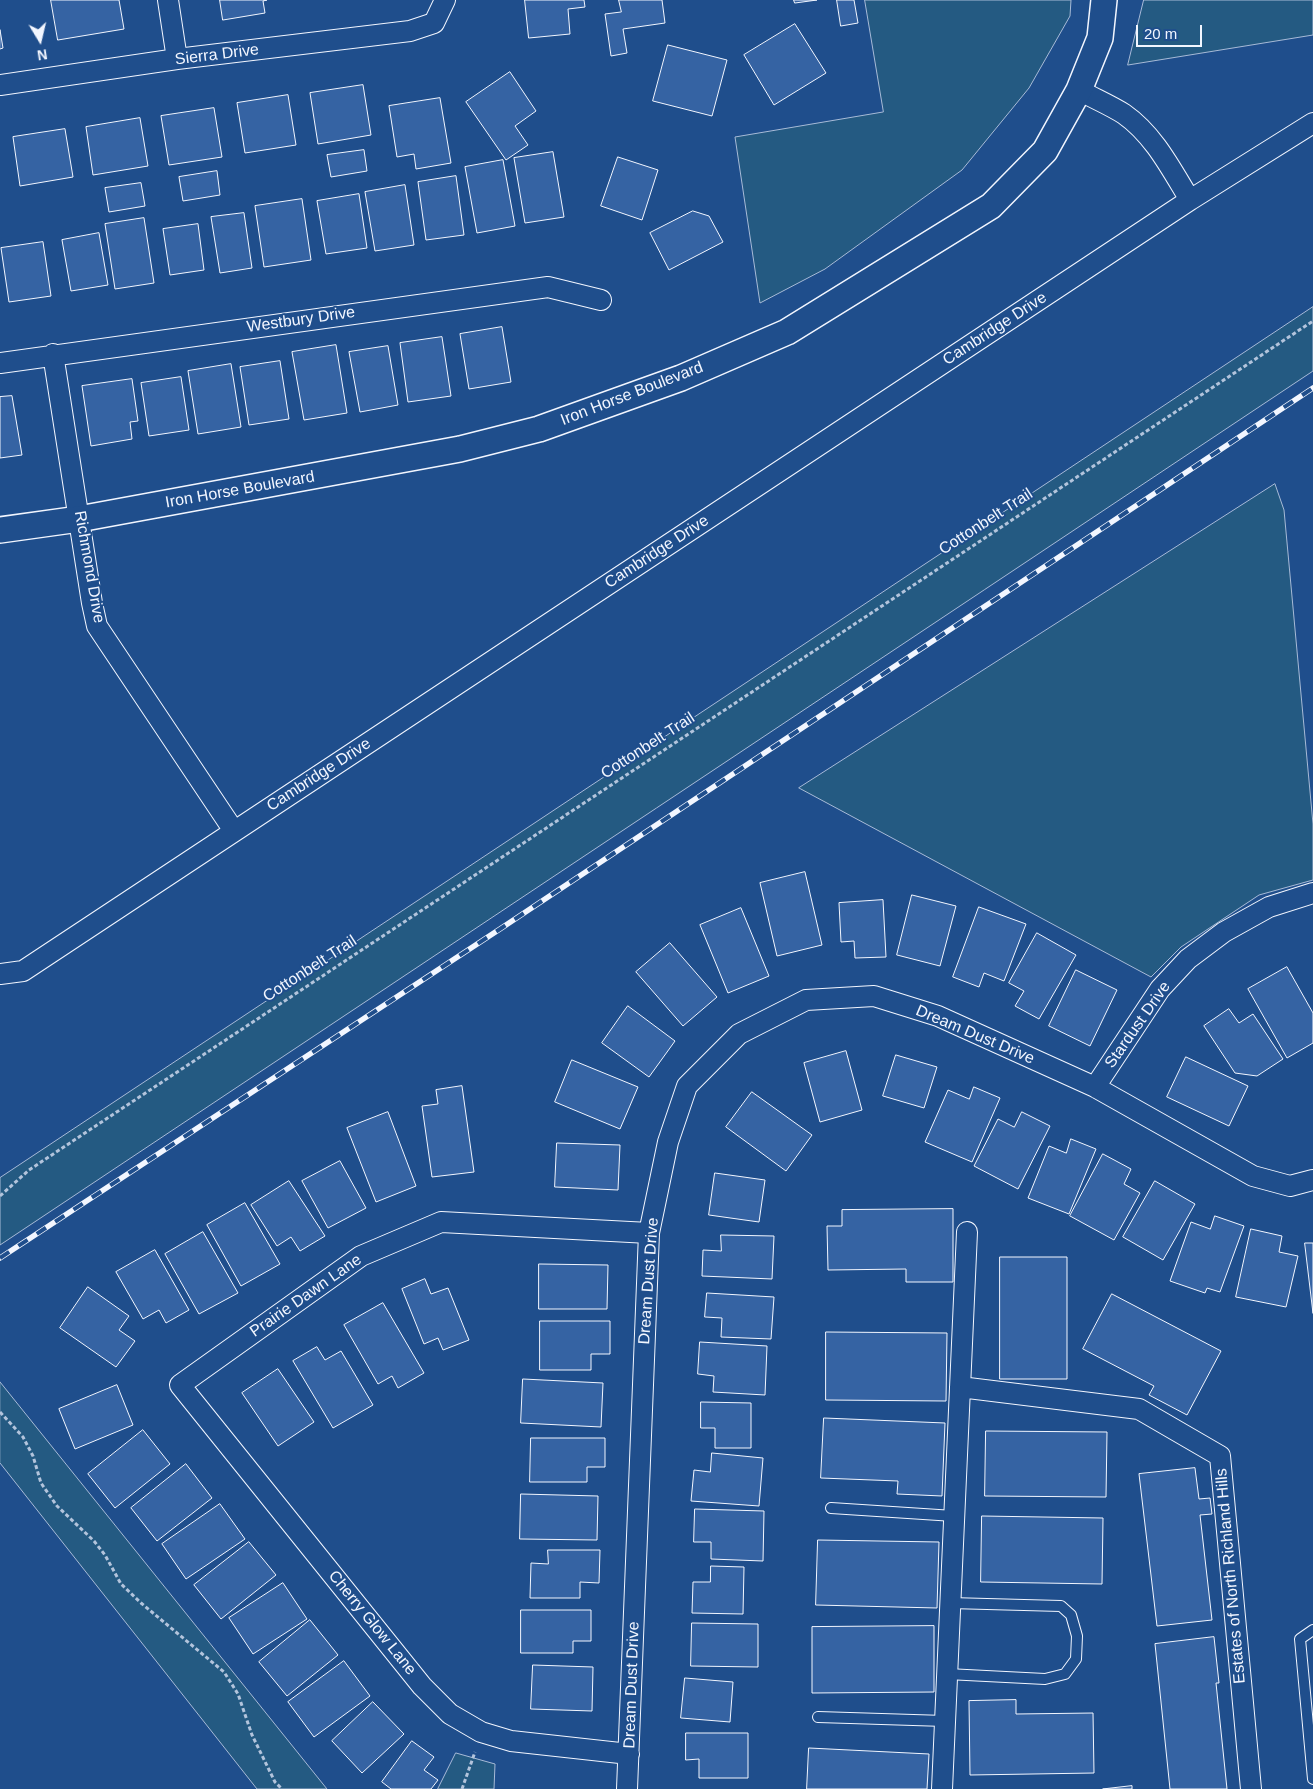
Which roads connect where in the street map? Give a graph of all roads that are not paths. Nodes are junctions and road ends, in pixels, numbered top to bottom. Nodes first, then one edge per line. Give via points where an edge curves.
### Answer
1 (168, 0) edge
2 (445, 0) edge
3 (1104, 0) edge
4 (177, 59) junction
5 (0, 85) edge
6 (1079, 90) junction
7 (1313, 123) edge
8 (1190, 200) junction
9 (601, 300) dead end
10 (53, 354) junction
11 (0, 363) edge
12 (79, 519) junction
13 (0, 530) edge
14 (234, 831) junction
15 (1313, 893) edge
16 (0, 974) edge
17 (1095, 1087) junction
18 (1313, 1180) edge
19 (967, 1232) dead end
20 (649, 1234) junction
21 (180, 1385) joint
22 (960, 1387) junction
23 (831, 1508) dead end
24 (954, 1516) junction
25 (950, 1603) junction
26 (1313, 1630) edge
27 (947, 1674) junction
28 (818, 1716) dead end
29 (945, 1721) junction
30 (629, 1754) junction
31 (1313, 1779) edge
32 (627, 1789) edge
33 (942, 1789) edge
34 (1251, 1789) edge

1 - 4 street
2 - 4 street, Sierra Drive via 434,23 410,31
3 - 6 street, Iron Horse Boulevard via 1100,38
4 - 5 street, Sierra Drive
6 - 8 street via 1123,114 1144,132
6 - 12 street, Iron Horse Boulevard via 1044,151 991,206 787,332 699,370 539,429 460,449
7 - 8 street, Cambridge Drive
8 - 14 street, Cambridge Drive
9 - 10 street, Westbury Drive via 548,287
10 - 11 street, Westbury Drive
10 - 12 street, Richmond Drive
12 - 13 street, Iron Horse Boulevard
12 - 14 street, Richmond Drive via 97,626
14 - 16 street, Cambridge Drive via 23,971
15 - 17 street, Stardust Drive via 1269,906 1224,932 1188,959 1160,989
17 - 18 street, Dream Dust Drive via 1253,1176 1290,1186
17 - 20 street, Dream Dust Drive via 938,1016 874,996 806,1000 739,1034 687,1086 668,1142
19 - 22 street
20 - 21 street, Prairie Dawn Lane via 441,1222 361,1256
20 - 30 street, Dream Dust Drive
21 - 30 street, Cherry Glow Lane via 422,1686 450,1714 481,1732 511,1741
22 - 24 street
22 - 34 street, Estates of North Richland Hills via 1139,1409 1220,1456
23 - 24 lane
24 - 25 street
25 - 27 street
25 - 27 lane via 1061,1606 1071,1616 1077,1636 1076,1659 1065,1674 1045,1679
26 - 31 lane via 1300,1639
27 - 29 street
28 - 29 lane
29 - 33 street
30 - 32 street, Dream Dust Drive

